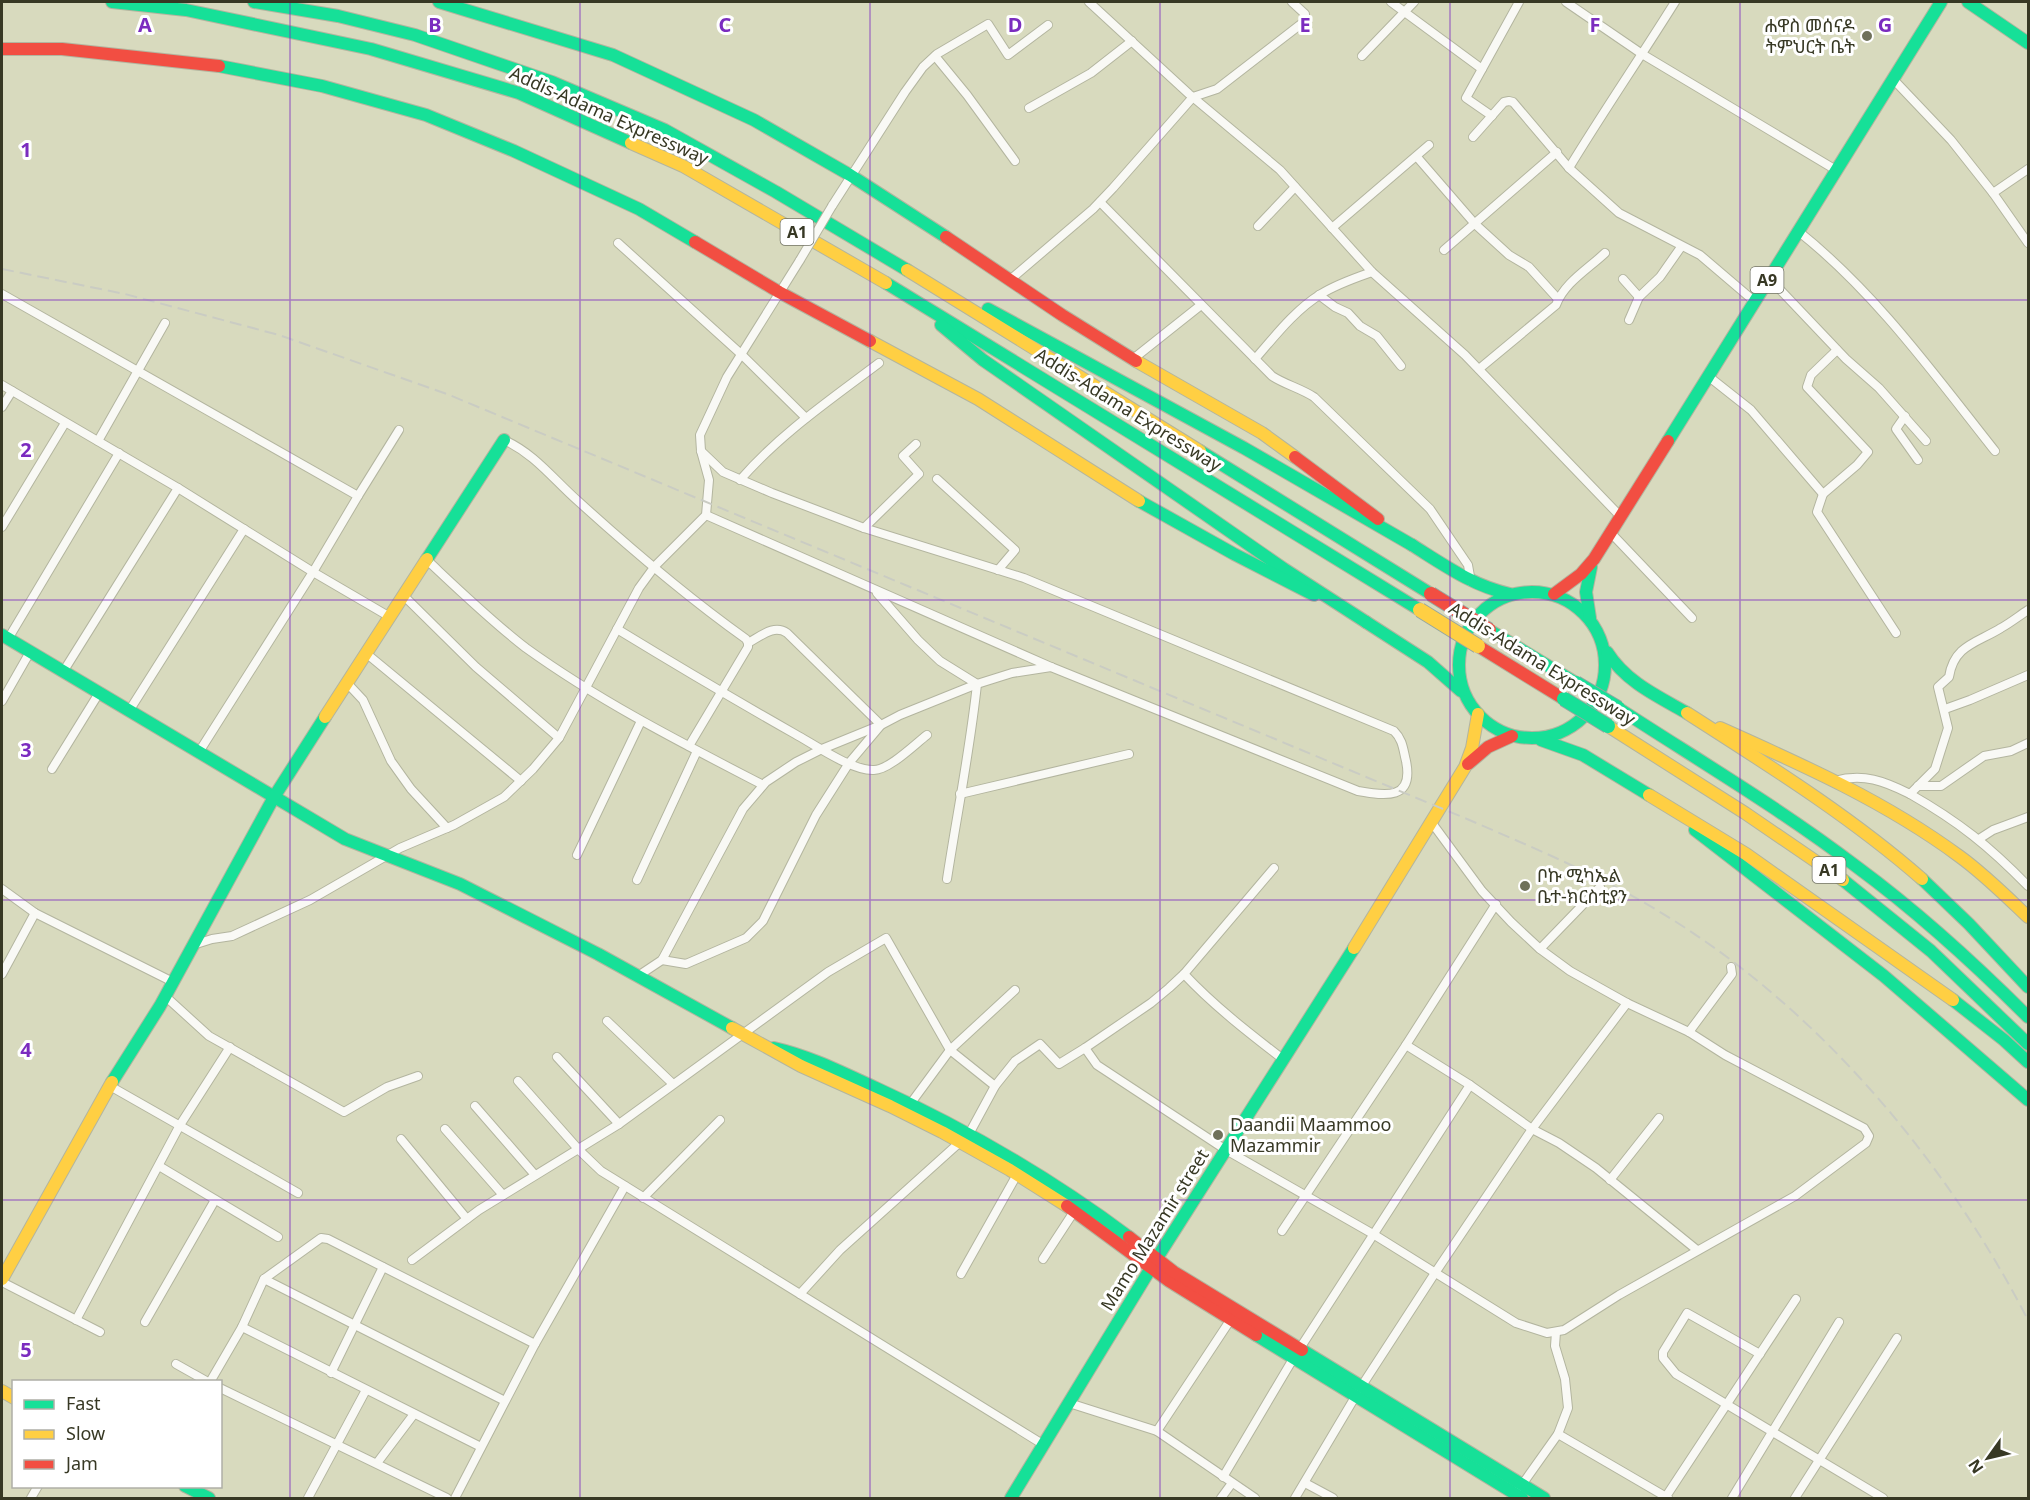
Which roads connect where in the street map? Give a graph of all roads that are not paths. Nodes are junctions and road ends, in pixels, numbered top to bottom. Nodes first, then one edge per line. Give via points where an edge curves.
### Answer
1 (112, 2) edge
2 (254, 2) edge
3 (439, 2) edge
4 (1089, 2) edge
5 (1292, 2) edge
6 (1391, 2) edge
7 (1414, 2) edge
8 (1519, 2) edge
9 (1566, 2) edge
10 (1675, 2) edge
11 (1941, 2) edge
12 (1968, 2) edge
13 (1406, 12) junction
14 (1048, 25) dead end
15 (2026, 40) edge
16 (1132, 42) junction
17 (2, 49) edge
18 (1642, 54) junction
19 (935, 56) junction
20 (1362, 56) dead end
21 (1482, 69) junction
22 (1893, 79) junction
23 (1193, 97) junction
24 (1029, 108) dead end
25 (1492, 116) junction
26 (1473, 137) dead end
27 (1429, 145) dead end
28 (1557, 152) junction
29 (1417, 157) junction
30 (1015, 161) dead end
31 (1569, 168) junction
32 (2028, 169) edge
33 (1836, 170) junction
34 (850, 175) junction
35 (1295, 187) junction
36 (1993, 193) junction
37 (1100, 201) junction
38 (1475, 224) junction
39 (1258, 226) dead end
40 (1332, 228) junction
41 (1798, 231) junction
42 (618, 243) dead end
43 (2028, 243) edge
44 (1681, 247) junction
45 (1444, 250) dead end
46 (1605, 253) dead end
47 (1372, 272) junction
48 (916, 276) junction
49 (1769, 278) junction
50 (1011, 279) junction
51 (1623, 279) dead end
52 (779, 292) junction
53 (2, 294) edge
54 (907, 295) junction
55 (1319, 295) junction
56 (1639, 297) junction
57 (1558, 299) junction
58 (1754, 301) junction
59 (1201, 305) junction
60 (1629, 320) dead end
61 (165, 323) dead end
62 (1837, 350) junction
63 (741, 354) junction
64 (1133, 359) junction
65 (1255, 359) junction
66 (879, 363) dead end
67 (1401, 366) dead end
68 (1479, 369) junction
69 (137, 373) junction
70 (1708, 376) junction
71 (2, 385) edge
72 (12, 391) junction
73 (2, 407) edge
74 (1905, 416) junction
75 (806, 418) junction
76 (65, 423) junction
77 (399, 430) dead end
78 (504, 440) joint
79 (98, 441) junction
80 (1926, 441) dead end
81 (916, 444) dead end
82 (701, 451) junction
83 (1995, 451) dead end
84 (119, 453) junction
85 (1918, 460) dead end
86 (937, 479) dead end
87 (740, 480) junction
88 (178, 488) junction
89 (1823, 494) junction
90 (358, 496) junction
91 (706, 515) junction
92 (1620, 516) junction
93 (2, 527) edge
94 (864, 528) junction
95 (244, 529) junction
96 (1610, 532) junction
97 (1412, 545) junction
98 (1594, 559) junction
99 (427, 560) junction
100 (654, 566) junction
101 (998, 570) junction
102 (313, 572) junction
103 (1471, 582) junction
104 (873, 589) junction
105 (1512, 594) junction
106 (1554, 594) junction
107 (404, 596) junction
108 (2028, 610) edge
109 (390, 617) junction
110 (1692, 618) dead end
111 (1591, 620) junction
112 (1366, 622) junction
113 (617, 629) junction
114 (1896, 633) dead end
115 (5, 637) edge
116 (748, 643) junction
117 (1603, 645) junction
118 (30, 652) junction
119 (367, 654) junction
120 (1051, 667) junction
121 (63, 672) junction
122 (2028, 675) edge
123 (348, 684) junction
124 (977, 684) junction
125 (586, 689) junction
126 (722, 692) junction
127 (99, 693) junction
128 (1465, 695) junction
129 (2, 700) edge
130 (1945, 709) junction
131 (129, 711) junction
132 (1687, 713) junction
133 (1478, 714) junction
134 (641, 721) junction
135 (881, 725) junction
136 (927, 735) dead end
137 (1512, 736) junction
138 (559, 738) junction
139 (1530, 739) junction
140 (2028, 743) edge
141 (693, 748) junction
142 (822, 749) junction
143 (199, 752) junction
144 (1129, 754) dead end
145 (849, 763) junction
146 (1465, 767) junction
147 (52, 769) dead end
148 (521, 781) junction
149 (1834, 781) junction
150 (764, 785) junction
151 (1918, 786) junction
152 (960, 794) junction
153 (1910, 794) junction
154 (1649, 795) junction
155 (274, 797) junction
156 (2028, 817) edge
157 (1432, 823) junction
158 (447, 828) junction
159 (1979, 839) junction
160 (387, 855) junction
161 (577, 855) dead end
162 (1274, 867) dead end
163 (947, 879) dead end
164 (637, 880) dead end
165 (2028, 886) edge
166 (1600, 887) dead end
167 (2, 889) edge
168 (1496, 904) junction
169 (35, 913) junction
170 (2028, 916) edge
171 (193, 945) junction
172 (1540, 949) junction
173 (5, 958) edge
174 (662, 960) junction
175 (1731, 967) dead end
176 (2, 974) edge
177 (1184, 974) junction
178 (638, 976) junction
179 (173, 982) junction
180 (2028, 987) edge
181 (1015, 990) dead end
182 (165, 996) junction
183 (1627, 1004) junction
184 (2028, 1017) edge
185 (607, 1021) dead end
186 (1689, 1032) junction
187 (744, 1034) junction
188 (2028, 1044) edge
189 (1406, 1045) junction
190 (230, 1047) junction
191 (767, 1047) junction
192 (1086, 1048) junction
193 (950, 1050) junction
194 (557, 1058) dead end
195 (1284, 1060) junction
196 (2028, 1062) edge
197 (418, 1076) dead end
198 (518, 1081) dead end
199 (673, 1084) junction
200 (1470, 1085) junction
201 (110, 1086) junction
202 (995, 1086) junction
203 (2028, 1100) edge
204 (911, 1103) junction
205 (475, 1106) dead end
206 (1659, 1118) dead end
207 (720, 1120) dead end
208 (620, 1124) junction
209 (180, 1125) junction
210 (446, 1129) dead end
211 (1532, 1130) junction
212 (965, 1138) junction
213 (401, 1139) dead end
214 (579, 1150) junction
215 (1227, 1150) junction
216 (159, 1166) junction
217 (1021, 1168) junction
218 (535, 1175) junction
219 (1610, 1180) junction
220 (625, 1186) junction
221 (298, 1193) dead end
222 (1305, 1195) junction
223 (503, 1196) junction
224 (643, 1198) junction
225 (215, 1200) junction
226 (1077, 1207) junction
227 (467, 1219) junction
228 (1282, 1231) dead end
229 (1373, 1234) junction
230 (278, 1237) dead end
231 (1697, 1250) junction
232 (1043, 1259) dead end
233 (412, 1260) dead end
234 (1154, 1263) junction
235 (383, 1267) junction
236 (1435, 1273) junction
237 (961, 1274) dead end
238 (264, 1278) junction
239 (2, 1281) edge
240 (800, 1294) junction
241 (1796, 1299) dead end
242 (1233, 1315) junction
243 (76, 1320) junction
244 (145, 1322) dead end
245 (1839, 1322) dead end
246 (355, 1325) junction
247 (242, 1327) junction
248 (100, 1332) dead end
249 (1556, 1332) junction
250 (1897, 1338) dead end
251 (535, 1344) junction
252 (1297, 1354) junction
253 (1760, 1354) junction
254 (176, 1364) dead end
255 (332, 1373) junction
256 (205, 1380) edge
257 (210, 1380) edge
258 (222, 1389) edge
259 (366, 1390) junction
260 (1358, 1391) junction
261 (505, 1401) junction
262 (1069, 1403) junction
263 (1726, 1405) junction
264 (414, 1414) junction
265 (1157, 1431) junction
266 (1773, 1433) junction
267 (1558, 1434) junction
268 (338, 1444) junction
269 (1044, 1445) junction
270 (481, 1447) junction
271 (1818, 1460) junction
272 (377, 1463) junction
273 (1223, 1477) junction
274 (1232, 1483) junction
275 (1305, 1483) junction
276 (189, 1488) edge
277 (1520, 1493) edge
278 (208, 1498) edge
279 (308, 1498) edge
280 (447, 1498) edge
281 (455, 1498) edge
282 (1011, 1498) edge
283 (1221, 1498) edge
284 (1255, 1498) edge
285 (1295, 1498) edge
286 (1333, 1498) edge
287 (1544, 1498) edge
288 (1666, 1498) edge
289 (1732, 1498) edge
290 (1794, 1498) edge
291 (1883, 1498) edge

1 - 54 main road, Addis-Adama Expressway / A1 via 186,10 371,50 519,93 683,166
2 - 48 main road, Addis-Adama Expressway / A1 via 338,16 415,35 552,82 665,130
3 - 34 main road via 613,56 754,120
4 - 16 street
5 - 23 street via 1305,14 1305,21 1217,89
6 - 13 street
7 - 13 street
8 - 21 street
9 - 18 street
10 - 18 street
11 - 22 main road, A9
12 - 15 main road
13 - 20 street
13 - 21 street
14 - 19 street via 1008,56 988,24
16 - 23 street
16 - 24 street via 1092,73
17 - 52 main road via 62,49 201,63 322,86 426,116 514,151 639,209
18 - 31 street
18 - 33 street
19 - 30 street
19 - 34 street via 904,92
21 - 25 street via 1466,98
22 - 33 main road, A9
22 - 36 street via 1951,140
23 - 35 street
23 - 37 street
25 - 26 street
25 - 28 street via 1504,102 1513,102
27 - 29 street
28 - 31 street
28 - 38 street
29 - 38 street
29 - 40 street
31 - 44 street via 1619,213
32 - 36 street
33 - 41 main road, A9
34 - 50 main road
34 - 52 street, bridge
35 - 39 street
35 - 40 street
36 - 43 street
37 - 50 street
37 - 59 street
38 - 45 street
38 - 57 street via 1509,255 1529,267
40 - 47 street
41 - 49 main road, A9
41 - 83 street via 1823,251 1915,350
42 - 63 street
44 - 56 street via 1660,277
44 - 58 street via 1700,255
46 - 57 street via 1567,285
47 - 55 street
47 - 68 street
48 - 97 main road via 991,310 1112,375
48 - 184 main road, Addis-Adama Expressway / A1, bridge via 1768,804 1910,908
49 - 58 main road, A9
49 - 62 street
50 - 64 main road
51 - 56 street
52 - 63 street
52 - 112 main road via 978,399 1154,510
53 - 69 street
54 - 112 main road via 983,360
54 - 188 main road, Addis-Adama Expressway / A1, bridge via 1761,823 1827,868 1917,939 1986,1000
55 - 65 street via 1288,321
55 - 67 street via 1377,336
56 - 60 street
57 - 68 street via 1556,305
58 - 70 main road, A9
59 - 64 street
59 - 65 street
61 - 69 street
62 - 74 street
62 - 89 street via 1811,375 1807,387 1868,452
63 - 75 street
63 - 82 street via 700,435
64 - 97 main road via 1262,433
65 - 103 street via 1287,386 1300,388 1314,397 1430,509 1468,565
66 - 75 street
68 - 92 street
69 - 79 street
69 - 90 street
70 - 89 street via 1751,410
70 - 92 main road, A9
71 - 72 street
72 - 73 street
72 - 76 street
74 - 80 street
74 - 85 street via 1896,429
75 - 87 street via 762,455
76 - 79 street
76 - 93 street
77 - 90 street
78 - 99 main road
78 - 100 street via 523,448
79 - 84 street
81 - 94 street via 903,456 919,474
82 - 87 street via 723,472
82 - 91 street via 709,480
84 - 88 street
84 - 115 street
86 - 101 street via 1015,550
87 - 94 street
88 - 95 street
88 - 121 street
89 - 114 street via 1817,512
90 - 102 street
91 - 100 street
91 - 104 street
92 - 96 main road, A9
94 - 101 street
95 - 102 street
95 - 131 street
96 - 98 main road, A9
96 - 110 street
97 - 103 main road
98 - 106 main road, A9
98 - 111 main road, A9 via 1584,591
99 - 107 main road
99 - 125 street via 524,646
100 - 113 street
100 - 116 street
101 - 120 street via 1394,731 1401,739 1408,773 1405,785 1399,792 1383,796 1358,791
102 - 109 street
102 - 143 street
103 - 105 main road via 1494,592
104 - 120 street
104 - 124 street via 940,661
105 - 106 main road
105 - 128 main road via 1482,610 1468,628 1460,650 1459,674
106 - 111 main road via 1575,604
107 - 109 main road
107 - 138 street via 476,667
108 - 130 street via 1965,647 1951,665 1949,677 1938,687
109 - 119 main road
111 - 117 main road
112 - 128 main road via 1422,656
113 - 125 street
113 - 126 street
115 - 118 main road
116 - 126 street
116 - 135 street via 775,628 782,629
117 - 132 main road via 1614,666 1632,682
117 - 139 main road via 1606,669 1601,692 1588,713 1570,728
118 - 121 main road
118 - 129 street
119 - 123 main road
119 - 148 street
120 - 124 street
121 - 127 main road
122 - 130 street
123 - 155 main road
123 - 158 street via 363,700 391,761
124 - 135 street
124 - 152 street
125 - 134 street
125 - 138 street
126 - 141 street
126 - 142 street
127 - 131 main road
127 - 147 street
128 - 133 main road
130 - 151 street via 1948,728 1935,769
131 - 143 main road
132 - 149 main road
132 - 180 main road via 1786,776 1907,866
133 - 137 main road
133 - 146 main road
134 - 141 street
134 - 161 street
135 - 142 street
135 - 145 street
136 - 145 street via 890,764 875,770
137 - 139 main road
137 - 146 main road via 1487,747
138 - 148 street
139 - 154 main road via 1557,743
140 - 151 street via 1984,756 1941,786
141 - 150 street
141 - 164 street
142 - 145 street
142 - 150 street
143 - 155 main road
144 - 152 street
145 - 174 street via 816,815 763,921 746,938 686,964
146 - 157 main road, Mamo Mazamir street
148 - 158 street via 504,796
149 - 153 street via 1849,777 1886,781
149 - 170 main road via 1930,835 2003,890
150 - 174 street via 743,809
151 - 153 street
152 - 163 street
153 - 159 street
154 - 196 main road via 1746,854 1951,999
154 - 203 main road via 1884,976
155 - 160 main road via 345,839
155 - 171 main road
156 - 159 street
157 - 168 street
157 - 195 main road, Mamo Mazamir street
158 - 160 street
159 - 165 street
160 - 171 street via 310,900 232,936
160 - 178 main road via 460,884
162 - 177 street
166 - 172 street
167 - 169 street
168 - 172 street
168 - 189 street
169 - 173 street
169 - 179 street
171 - 179 main road
172 - 183 street
173 - 176 street
174 - 178 street
175 - 186 street via 1732,974
177 - 192 street via 1151,1003
177 - 195 street via 1232,1020
178 - 187 main road
179 - 182 main road
181 - 193 street
182 - 190 street via 209,1036
182 - 201 main road
183 - 186 street
183 - 211 street
185 - 199 street
186 - 231 street via 1864,1128 1869,1136 1866,1143 1795,1196
187 - 191 main road
187 - 193 street via 828,972 886,938
187 - 199 street
189 - 200 street
189 - 222 street
190 - 197 street via 344,1112 387,1087
190 - 209 street
191 - 204 main road via 795,1052
191 - 212 main road via 791,1062
192 - 202 street via 1059,1064 1040,1044 1016,1060
192 - 215 street via 1097,1065
193 - 202 street
193 - 204 street
194 - 208 street
195 - 215 main road, Mamo Mazamir street
198 - 214 street
199 - 208 street
200 - 211 street
200 - 229 street
201 - 209 street
201 - 239 main road
202 - 212 street
204 - 212 main road
205 - 218 street
206 - 219 street
207 - 224 street
208 - 214 street
209 - 216 street
209 - 221 street
210 - 223 street
211 - 219 street via 1558,1143
211 - 236 street
212 - 217 main road
212 - 240 street via 840,1250
213 - 227 street
214 - 218 street
214 - 220 street
215 - 222 street
215 - 234 main road, Mamo Mazamir street
216 - 225 street
216 - 243 street
217 - 226 main road
217 - 237 street
218 - 223 street
219 - 231 street
220 - 224 street
220 - 251 street
222 - 228 street
222 - 229 street
223 - 227 street
224 - 240 street
225 - 230 street
225 - 244 street
226 - 232 street
226 - 234 main road via 1124,1232
227 - 233 street
229 - 236 street
229 - 252 street
231 - 249 street
234 - 242 main road via 1174,1272
234 - 262 main road, Mamo Mazamir street
235 - 238 street via 321,1238
235 - 246 street
235 - 251 street
236 - 249 street via 1516,1323 1546,1333
236 - 260 street
238 - 246 street
238 - 247 street
239 - 243 street
240 - 269 street
241 - 253 street
242 - 252 main road
242 - 265 street
243 - 248 street
245 - 266 street
246 - 255 street
246 - 261 street
247 - 255 street
247 - 257 street
249 - 267 street via 1555,1347 1565,1379 1568,1408
250 - 271 street
251 - 261 street
252 - 260 main road
252 - 273 street
253 - 263 street
253 - 263 street via 1689,1313 1684,1316 1663,1358 1676,1374
254 - 256 street
255 - 259 street
258 - 268 street
259 - 264 street
259 - 268 street
260 - 275 street
260 - 277 main road
261 - 270 street
262 - 265 street
262 - 269 main road, Mamo Mazamir street
263 - 266 street
263 - 288 street
264 - 270 street
264 - 272 street
265 - 273 street
266 - 271 street
266 - 289 street
267 - 277 street
267 - 288 street
268 - 272 street
268 - 279 street
269 - 282 main road, Mamo Mazamir street
270 - 281 street
271 - 290 street
271 - 291 street
272 - 280 street
273 - 274 street
274 - 283 street
274 - 284 street
275 - 285 street
275 - 286 street
276 - 278 main road
277 - 287 main road

